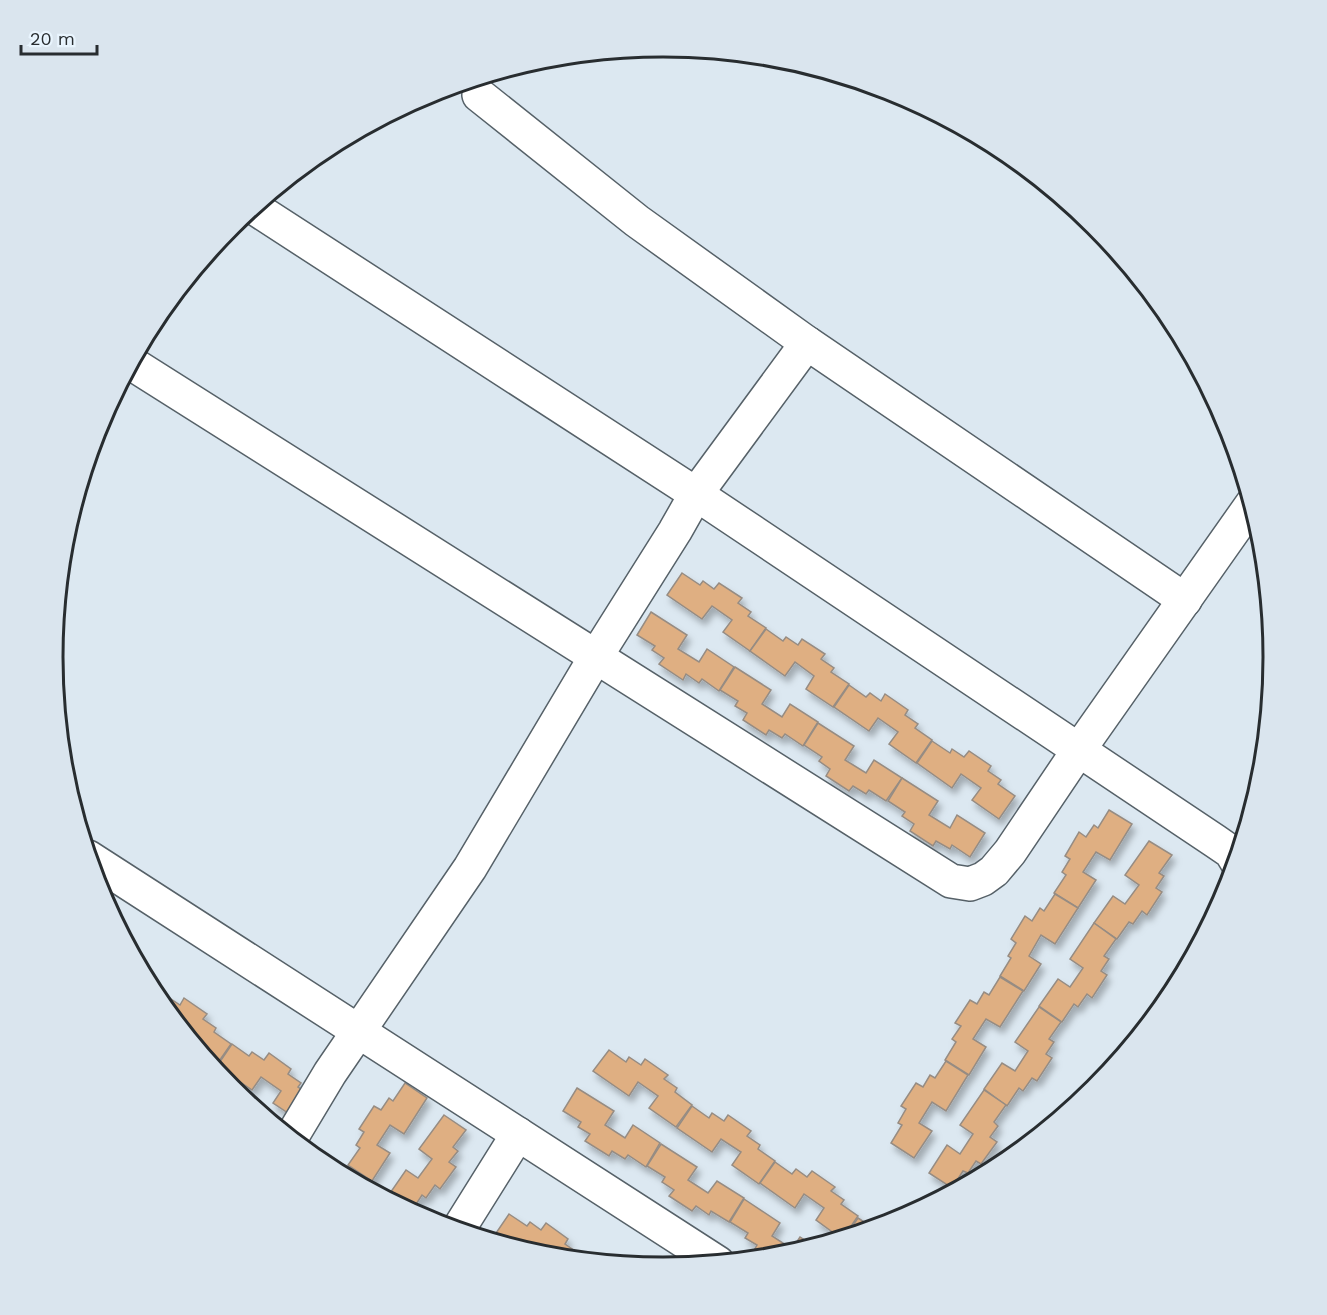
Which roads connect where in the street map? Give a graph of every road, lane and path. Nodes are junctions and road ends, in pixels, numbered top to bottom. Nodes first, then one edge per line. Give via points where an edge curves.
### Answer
1 (479, 95) dead end
2 (262, 212) edge
3 (807, 343) junction
4 (138, 367) edge
5 (696, 494) junction
6 (1246, 512) edge
7 (1185, 600) junction
8 (595, 658) junction
9 (1078, 751) junction
10 (1231, 853) edge
11 (100, 865) edge
12 (359, 1031) junction
13 (295, 1131) edge
14 (518, 1134) junction
15 (462, 1223) edge
16 (708, 1256) edge

1 - 3 street via 637,221
2 - 5 street
3 - 5 street
3 - 7 street
4 - 8 street
5 - 8 street
5 - 9 street
6 - 7 street
7 - 9 street
8 - 9 street via 951,881 970,884 994,871
8 - 12 street via 470,868
9 - 10 street
11 - 12 street
12 - 13 street
12 - 14 street
14 - 15 street
14 - 16 street

